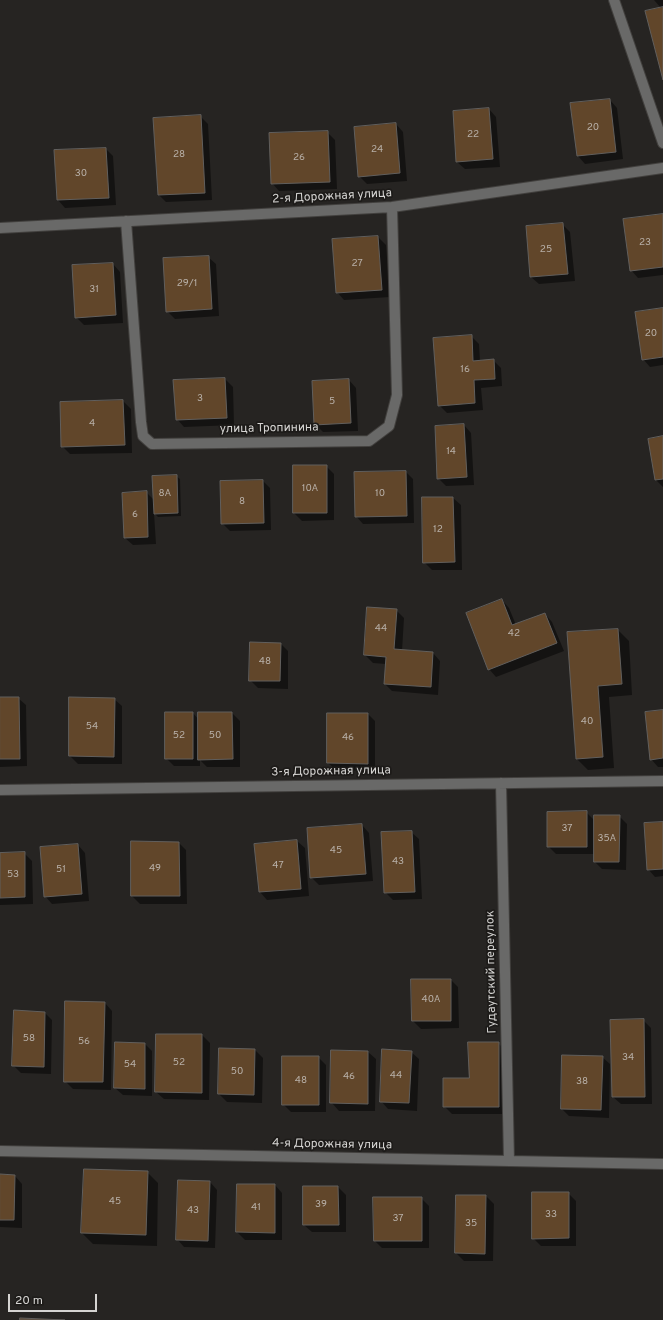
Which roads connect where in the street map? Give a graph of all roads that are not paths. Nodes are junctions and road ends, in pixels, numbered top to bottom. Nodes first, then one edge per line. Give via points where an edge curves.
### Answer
1 (614, 0) edge
2 (663, 143) edge
3 (663, 168) edge
4 (392, 207) junction
5 (126, 222) junction
6 (0, 228) edge
7 (663, 781) edge
8 (501, 783) junction
9 (0, 790) edge
10 (0, 1151) edge
11 (509, 1161) junction
12 (663, 1164) edge

1 - 2 street
3 - 4 street, 2-я Дорожная улица
4 - 5 street, 2-я Дорожная улица
4 - 5 street, улица Тропинина via 397,395 389,426 368,441 152,444 144,436 141,422
5 - 6 street, 2-я Дорожная улица
7 - 8 street, 3-я Дорожная улица
8 - 9 street, 3-я Дорожная улица
8 - 11 street, Гудаутский переулок
10 - 11 street, 4-я Дорожная улица
11 - 12 street, 4-я Дорожная улица

